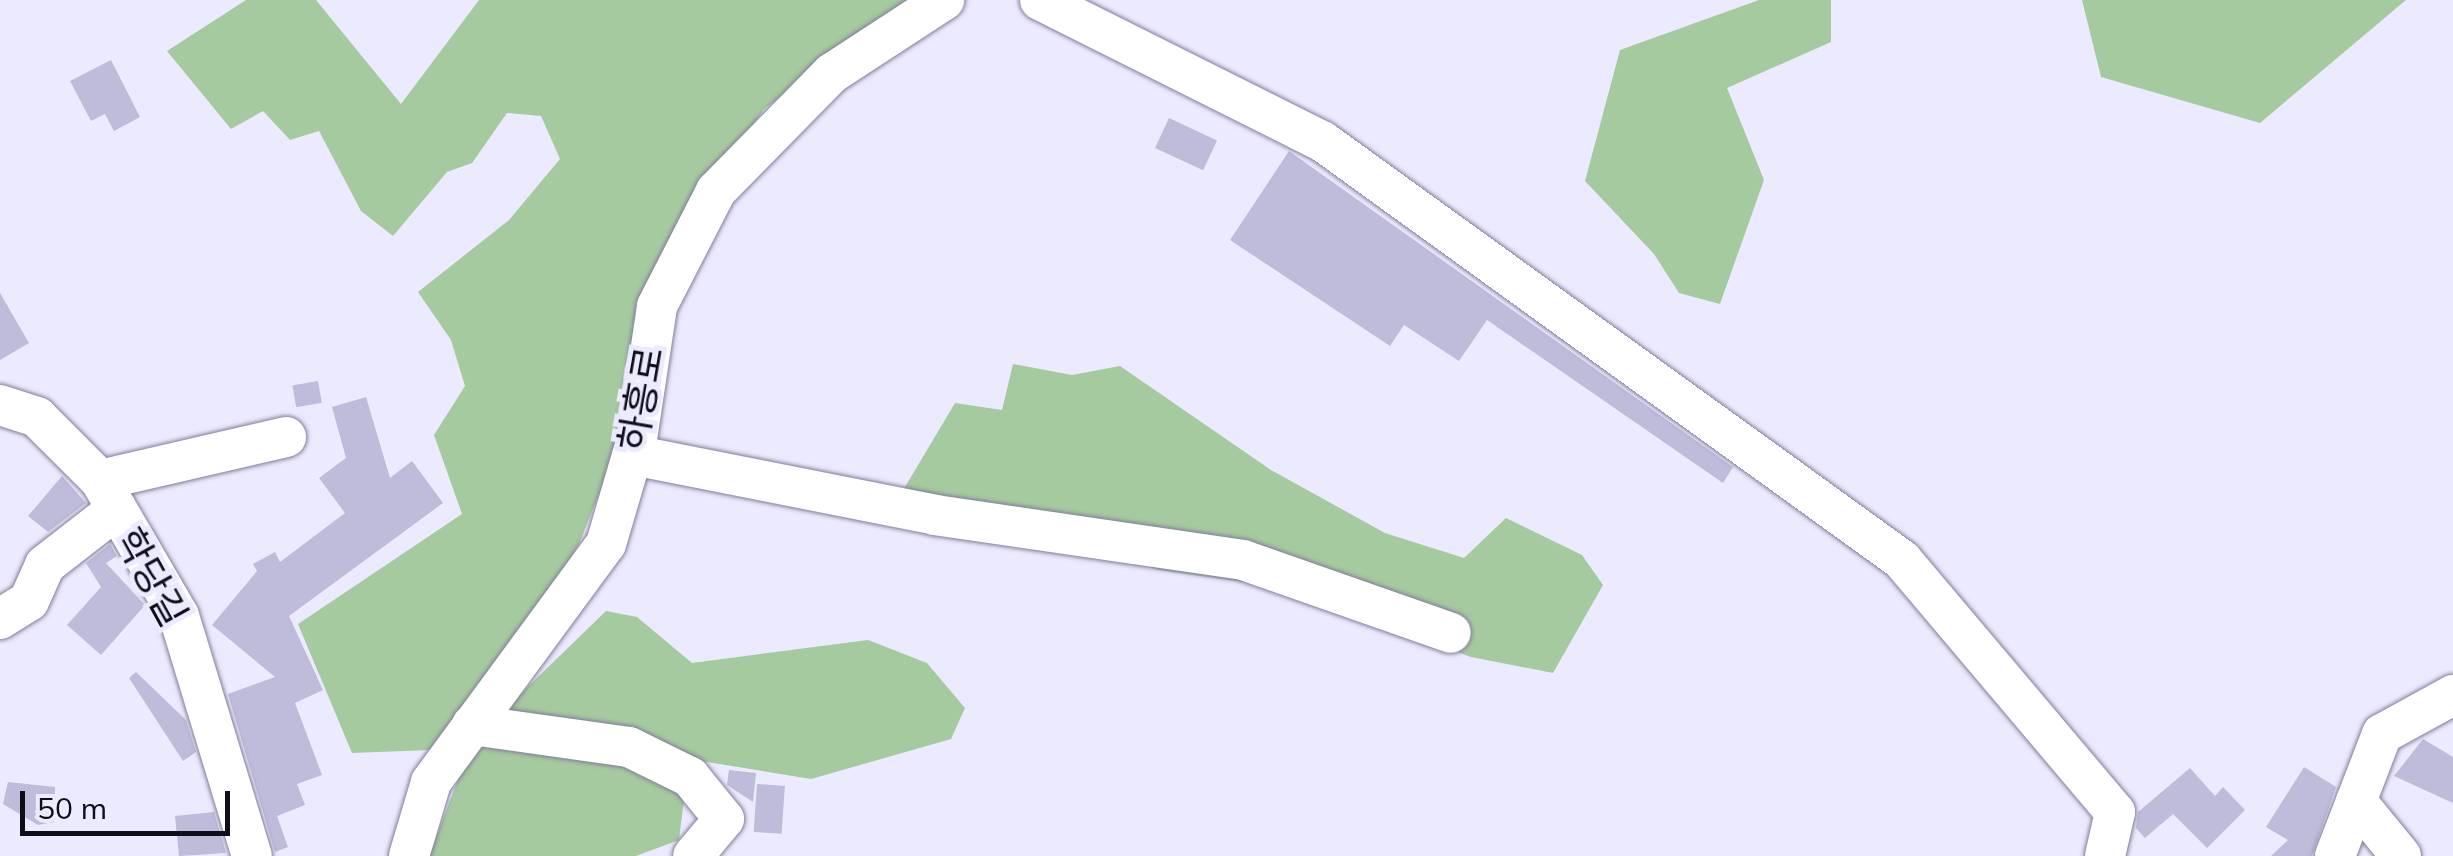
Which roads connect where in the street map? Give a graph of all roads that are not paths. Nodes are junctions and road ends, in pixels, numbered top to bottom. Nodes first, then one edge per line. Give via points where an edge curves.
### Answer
1 (944, 0) edge
2 (1040, 0) edge
3 (0, 405) edge
4 (286, 437) dead end
5 (633, 455) junction
6 (107, 496) junction
7 (0, 619) edge
8 (1451, 633) dead end
9 (2453, 694) edge
10 (472, 724) junction
11 (2356, 801) junction
12 (252, 856) edge
13 (409, 856) edge
14 (693, 856) edge
15 (2105, 856) edge
16 (2335, 856) edge
17 (2400, 856) edge

1 - 5 street, 하흥로 via 832,73 716,192 657,306
2 - 15 street via 1322,141 1902,560 2116,812
3 - 6 street, 학당길 via 36,417
4 - 6 street
5 - 8 street via 935,515 1243,560
5 - 10 street, 하흥로 via 606,544
6 - 7 street via 45,565 29,601
6 - 12 street, 학당길 via 179,616
9 - 11 street via 2382,734
10 - 13 street, 하흥로 via 431,782
10 - 14 street via 630,747 690,777 724,819
11 - 16 street
11 - 17 street

